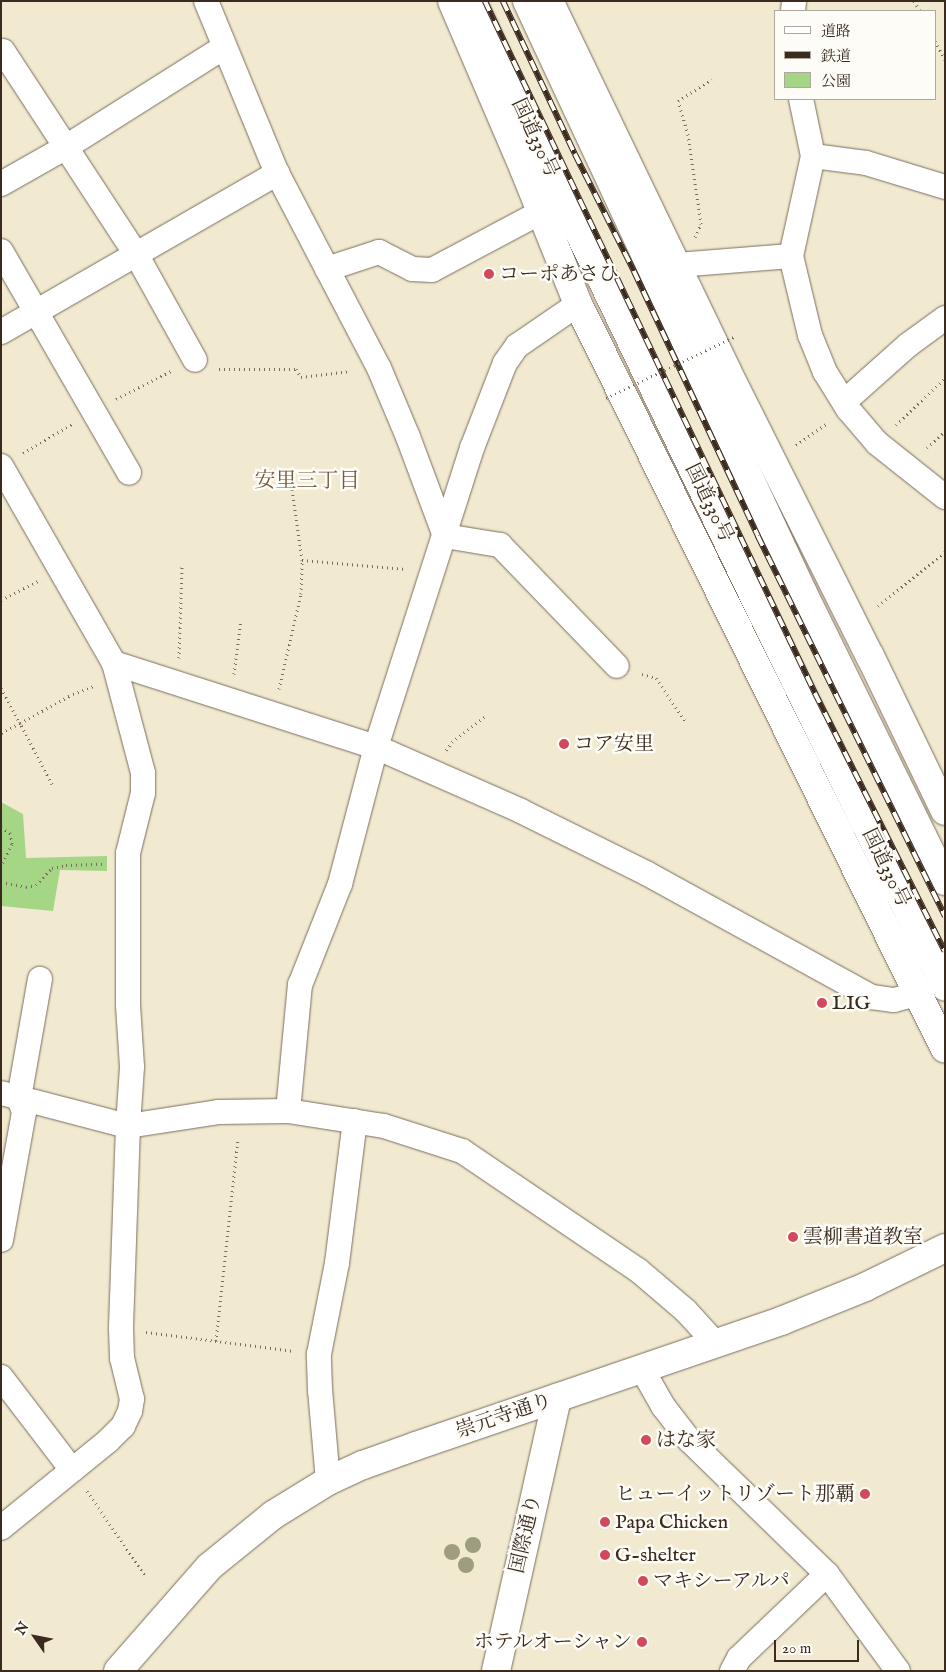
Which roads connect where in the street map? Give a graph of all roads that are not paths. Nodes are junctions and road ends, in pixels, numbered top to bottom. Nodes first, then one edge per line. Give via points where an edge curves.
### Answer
1 (206, 1) edge
2 (452, 1) edge
3 (527, 1) edge
4 (545, 1) edge
5 (476, 9) edge
6 (224, 48) junction
7 (2, 51) dead end
8 (802, 100) edge
9 (66, 147) junction
10 (813, 156) junction
11 (277, 173) junction
12 (1, 184) edge
13 (945, 187) edge
14 (541, 212) junction
15 (1, 251) edge
16 (136, 254) junction
17 (791, 256) junction
18 (676, 265) junction
19 (327, 269) junction
20 (578, 304) junction
21 (36, 312) junction
22 (945, 318) edge
23 (1, 332) edge
24 (195, 360) road end
25 (846, 406) junction
26 (10, 461) edge
27 (129, 474) dead end
28 (945, 497) edge
29 (445, 536) junction
30 (617, 666) road end
31 (116, 670) junction
32 (376, 747) junction
33 (945, 810) edge
34 (945, 881) edge
35 (40, 979) dead end
36 (945, 987) edge
37 (916, 994) junction
38 (945, 1049) edge
39 (10, 1095) edge
40 (288, 1111) junction
41 (355, 1121) junction
42 (128, 1126) junction
43 (1, 1240) edge
44 (945, 1248) edge
45 (716, 1344) junction
46 (642, 1369) junction
47 (1, 1377) edge
48 (557, 1398) junction
49 (72, 1470) junction
50 (328, 1481) junction
51 (1, 1528) edge
52 (827, 1574) junction
53 (126, 1668) edge
54 (496, 1671) edge
55 (732, 1671) edge
56 (898, 1671) edge

1 - 6 street
2 - 14 main road
3 - 34 main road via 803,593
4 - 18 main road via 553,9
5 - 36 main road, 国道330号 via 548,168
6 - 9 street
6 - 11 street
7 - 9 street
8 - 10 street
9 - 12 street
9 - 16 street
10 - 13 street via 866,163
10 - 17 street
11 - 16 street
11 - 19 street
14 - 19 street via 432,270 412,269 380,252
14 - 20 main road
15 - 21 street
16 - 21 street
16 - 24 street
17 - 18 street
17 - 25 street via 810,335 825,372
18 - 33 main road
19 - 29 street via 379,368
20 - 29 street via 517,346 504,363 472,448
20 - 37 main road
21 - 23 street
21 - 27 street
22 - 25 street via 908,345
25 - 28 street via 877,442
26 - 31 street via 60,569
29 - 30 street via 500,545
29 - 32 street
31 - 32 street via 178,683
31 - 42 street via 143,772 143,793 128,853 128,1005 132,1067
32 - 37 street via 521,810 646,873 872,997 894,1000
32 - 40 street via 340,884 300,985
35 - 39 street
37 - 38 main road
39 - 42 street
39 - 43 street via 24,1112
40 - 41 street
40 - 42 street via 218,1112
41 - 45 street via 384,1126 462,1151 638,1270 686,1311
41 - 50 street via 337,1263 319,1354
42 - 49 street via 121,1329 122,1358 132,1399 123,1426
44 - 45 main road, 崇元寺通り via 835,1300
45 - 46 main road, 崇元寺通り
46 - 48 main road, 崇元寺通り
46 - 52 street via 663,1406 690,1442
47 - 49 street
48 - 50 main road, 崇元寺通り via 372,1462
48 - 54 main road, 国際通り
49 - 51 street
50 - 53 main road, 崇元寺通り via 273,1514 209,1567
52 - 55 street via 739,1658
52 - 56 street

